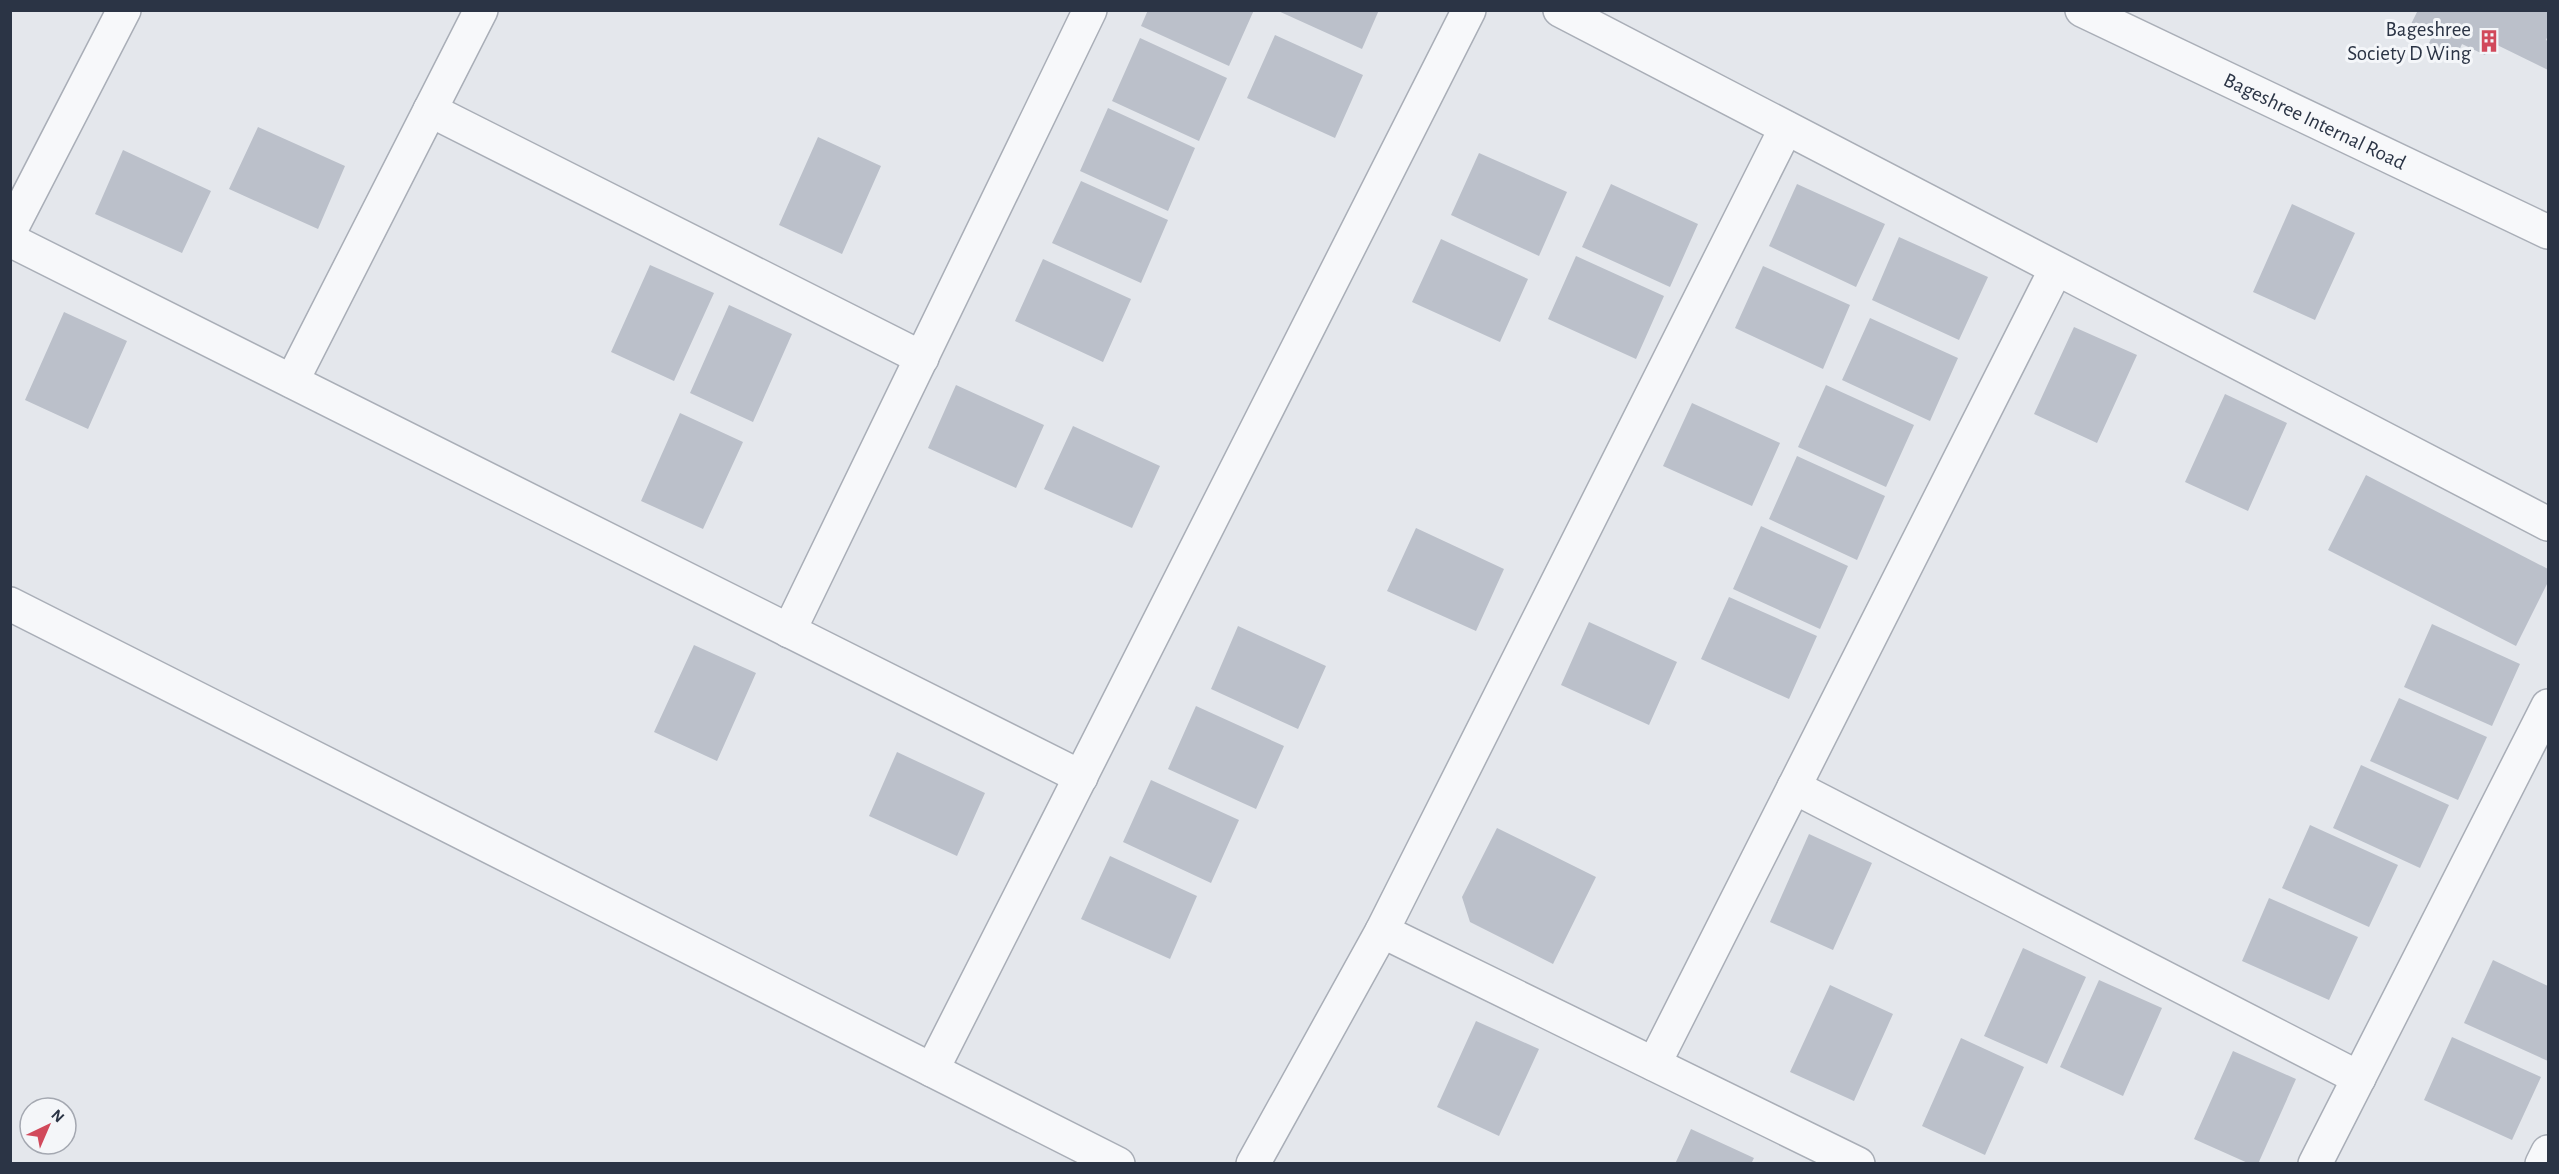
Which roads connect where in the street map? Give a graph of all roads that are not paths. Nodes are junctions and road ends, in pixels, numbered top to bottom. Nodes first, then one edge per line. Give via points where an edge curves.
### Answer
1 (124, 10) edge
2 (481, 10) edge
3 (1090, 10) edge
4 (1469, 10) edge
5 (1560, 10) edge
6 (2082, 10) edge
7 (430, 110) junction
8 (1786, 128) junction
9 (10, 231) edge
10 (2548, 232) edge
11 (10, 240) edge
12 (2056, 268) junction
13 (922, 358) junction
14 (292, 381) junction
15 (2548, 524) edge
16 (10, 604) edge
17 (789, 631) junction
18 (2548, 706) edge
19 (1081, 777) junction
20 (1794, 787) junction
21 (1382, 931) junction
22 (1654, 1064) junction
23 (933, 1070) junction
24 (2359, 1078) junction
25 (2548, 1152) edge
26 (1118, 1164) edge
27 (1253, 1164) edge
28 (1858, 1164) edge
29 (2315, 1164) edge
30 (2542, 1164) edge

1 - 9 street
2 - 7 street
3 - 13 street
4 - 19 street
5 - 8 street
6 - 10 street, Bageshree Internal Road
7 - 13 street
7 - 14 street
8 - 12 street
8 - 21 street
11 - 14 street
12 - 15 street
12 - 20 street
13 - 17 street
14 - 17 street
16 - 23 street
17 - 19 street
18 - 24 street
19 - 23 street
20 - 22 street
20 - 24 street
21 - 22 street
21 - 27 street
22 - 28 street
23 - 26 street
24 - 29 street
25 - 30 street

